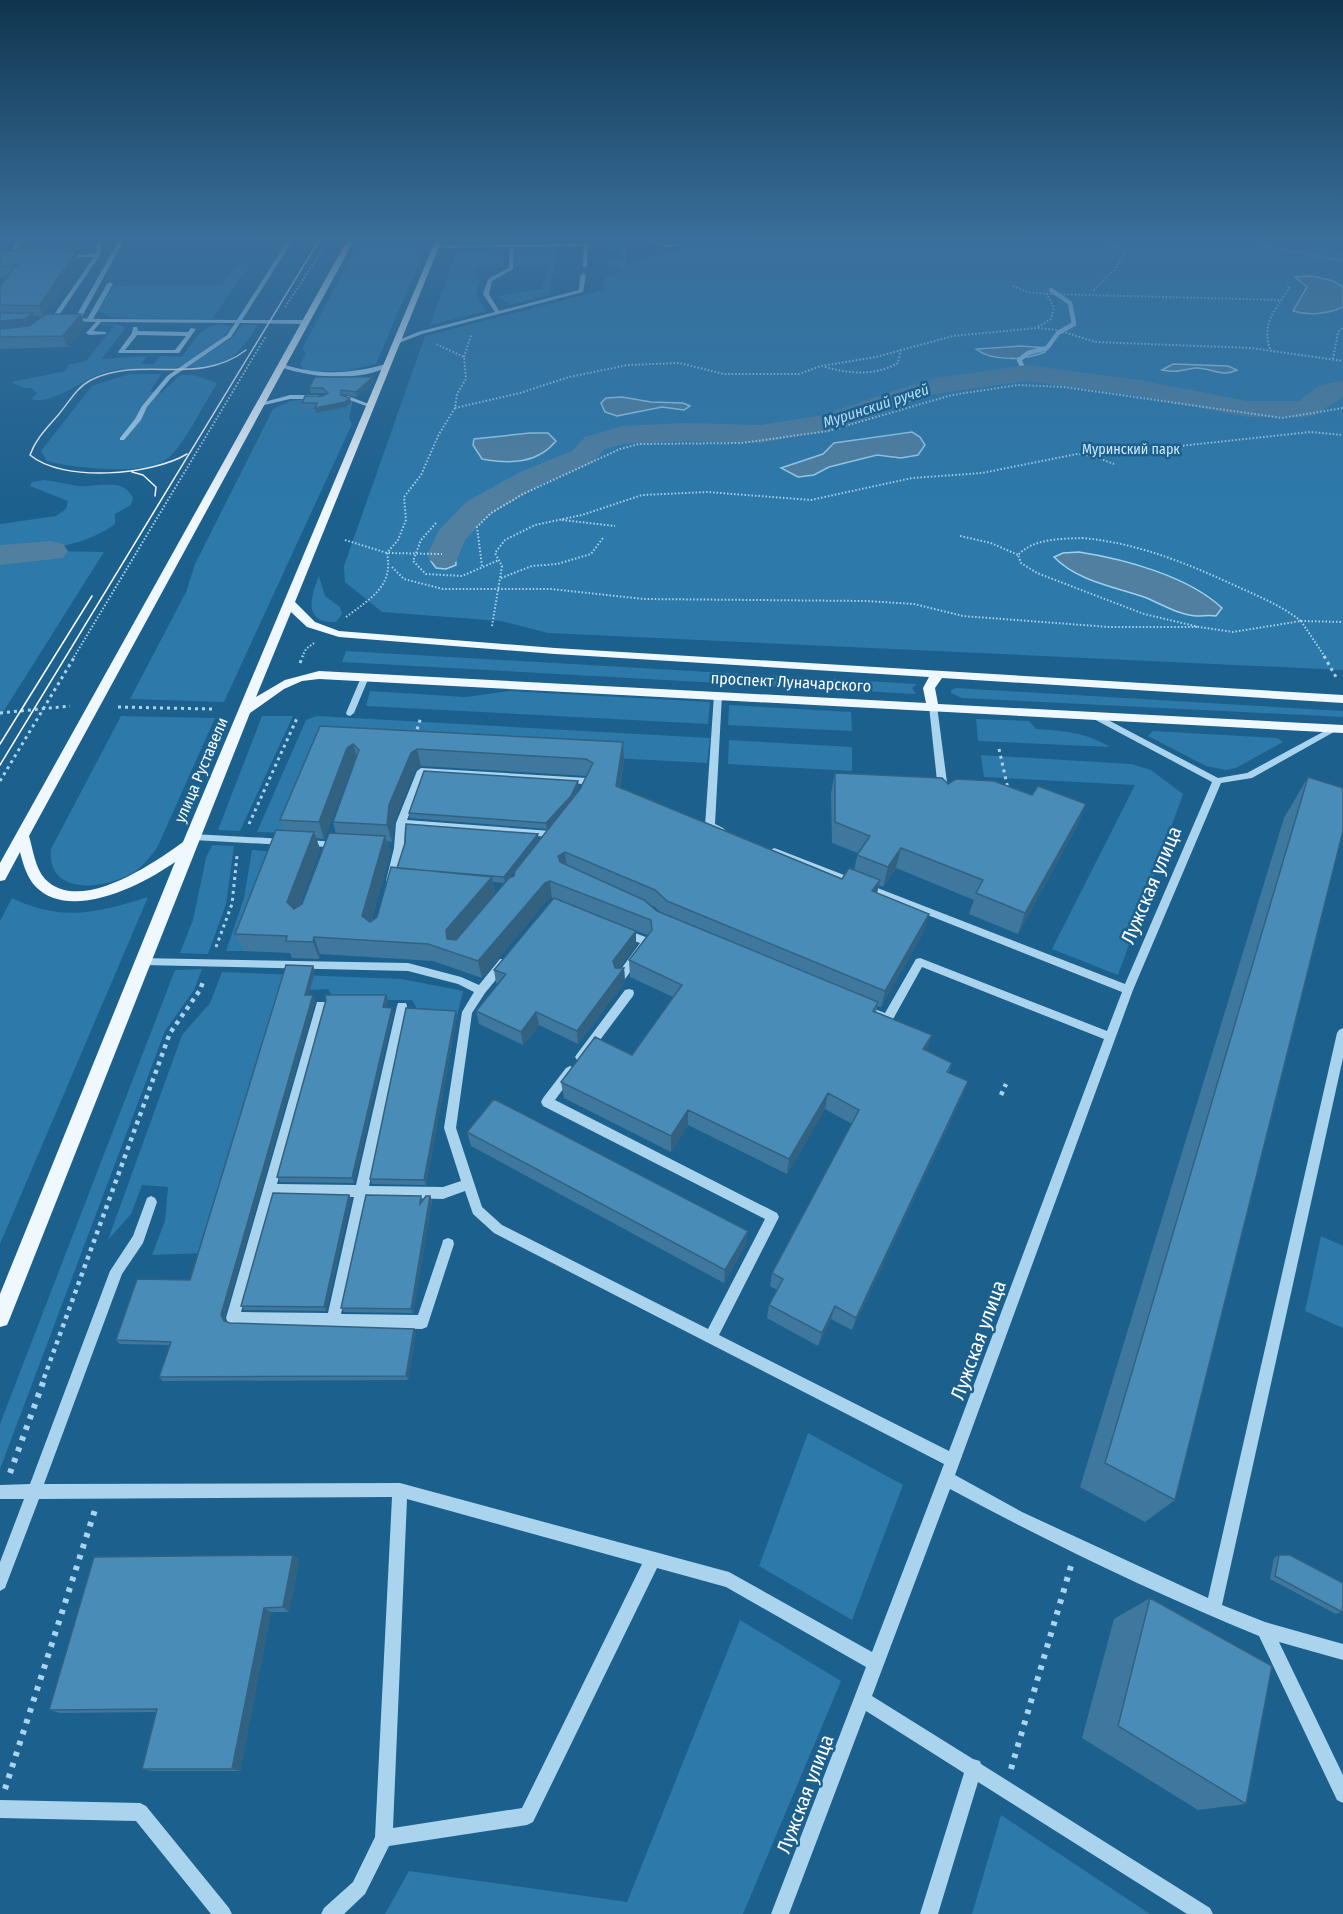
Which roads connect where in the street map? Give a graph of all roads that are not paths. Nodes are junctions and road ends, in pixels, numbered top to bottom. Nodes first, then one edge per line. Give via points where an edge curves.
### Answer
1 (95, 326) edge
2 (136, 326) edge
3 (196, 326) edge
4 (235, 326) edge
5 (304, 326) edge
6 (403, 326) edge
7 (447, 326) edge
8 (104, 333) dead end
9 (135, 333) junction
10 (167, 333) junction
11 (144, 334) junction
12 (156, 334) junction
13 (190, 334) junction
14 (397, 342) junction
15 (142, 352) junction
16 (154, 352) junction
17 (167, 352) junction
18 (282, 366) junction
19 (387, 366) junction
20 (360, 374) junction
21 (358, 382) edge
22 (350, 396) edge
23 (324, 397) edge
24 (260, 404) junction
25 (371, 406) junction
26 (122, 439) dead end
27 (290, 603) junction
28 (940, 674) junction
29 (365, 677) junction
30 (718, 695) junction
31 (1343, 699) edge
32 (933, 706) junction
33 (246, 710) junction
34 (350, 713) dead end
35 (1093, 714) junction
36 (1340, 728) edge
37 (1217, 781) junction
38 (583, 799) edge
39 (944, 800) edge
40 (401, 823) junction
41 (559, 825) edge
42 (334, 833) edge
43 (551, 834) junction
44 (732, 834) edge
45 (22, 835) junction
46 (191, 841) junction
47 (544, 843) edge
48 (330, 844) junction
49 (353, 846) edge
50 (764, 847) edge
51 (387, 848) edge
52 (399, 848) junction
53 (326, 855) edge
54 (0, 876) edge
55 (392, 878) junction
56 (403, 879) edge
57 (388, 889) edge
58 (615, 930) edge
59 (510, 956) edge
60 (143, 961) junction
61 (621, 976) edge
62 (481, 990) junction
63 (1128, 990) junction
64 (629, 993) dead end
65 (321, 1005) dead end
66 (402, 1006) dead end
67 (867, 1009) edge
68 (1343, 1033) edge
69 (1111, 1037) junction
70 (467, 1185) junction
71 (269, 1189) junction
72 (362, 1191) junction
73 (151, 1202) dead end
74 (448, 1244) dead end
75 (0, 1318) edge
76 (333, 1319) junction
77 (711, 1336) junction
78 (953, 1461) junction
79 (947, 1479) junction
80 (399, 1490) junction
81 (2, 1492) edge
82 (33, 1493) junction
83 (653, 1559) junction
84 (0, 1583) edge
85 (1213, 1609) junction
86 (1265, 1630) junction
87 (1343, 1652) edge
88 (876, 1663) junction
89 (862, 1699) junction
90 (974, 1767) junction
91 (1343, 1794) edge
92 (2, 1801) edge
93 (384, 1838) junction
94 (224, 1914) edge
95 (330, 1914) edge
96 (780, 1914) edge
97 (929, 1914) edge
98 (1204, 1914) edge

1 - 8 street via 89,333
2 - 9 street
3 - 13 street
4 - 26 street via 230,336 169,377
5 - 18 main road
6 - 14 main road, улица Руставели
7 - 14 street
9 - 11 street
9 - 15 street via 121,352
10 - 12 street
10 - 13 street
10 - 17 street
11 - 12 street
11 - 15 street
12 - 16 street
13 - 17 street via 177,352
14 - 19 main road, улица Руставели
15 - 16 street
16 - 17 street
18 - 20 street via 316,379
18 - 24 main road
19 - 20 street
19 - 25 main road, улица Руставели
20 - 21 street
22 - 25 street
23 - 24 street via 307,395
24 - 45 main road
25 - 27 main road, улица Руставели
27 - 28 main road, проспект Луначарского via 297,616 328,632 555,651
27 - 33 main road, улица Руставели
28 - 31 main road, проспект Луначарского
28 - 32 main road via 928,687
29 - 30 main road, проспект Луначарского
29 - 33 main road, проспект Луначарского via 319,675 294,679 277,686
29 - 34 street
30 - 32 main road, проспект Луначарского
30 - 44 street via 710,826
32 - 35 main road, проспект Луначарского
32 - 39 street
33 - 46 main road, улица Руставели
35 - 36 main road, проспект Луначарского
35 - 37 street
36 - 37 street via 1249,776
37 - 63 street, Лужская улица
38 - 40 street via 587,780 421,771
40 - 43 street
40 - 52 street
41 - 43 street
42 - 48 street
43 - 47 street
45 - 46 main road via 41,884 58,893 80,896 107,892 135,881
45 - 54 main road
46 - 48 street via 242,839
46 - 60 main road, улица Руставели
48 - 49 street
48 - 53 street
50 - 63 street
51 - 52 street
52 - 55 street
55 - 56 street
55 - 57 street
58 - 61 street via 647,942
59 - 62 street
60 - 62 street via 408,967
60 - 75 main road, улица Руставели
62 - 70 street via 467,1012 450,1128
63 - 69 street, Лужская улица
64 - 77 street via 547,1101 773,1217
65 - 71 street
66 - 72 street
67 - 69 street via 888,1018 920,962
68 - 85 street
69 - 78 street, Лужская улица
70 - 72 street via 443,1192
70 - 77 street via 477,1210 498,1229
71 - 72 street
71 - 76 street via 233,1318
72 - 76 street
73 - 82 street via 138,1239 117,1271
74 - 76 street via 422,1322
77 - 78 street
78 - 79 street, Лужская улица
79 - 85 street
79 - 88 street, Лужская улица
80 - 82 street
80 - 83 street
80 - 93 street
81 - 82 street
82 - 84 street
83 - 88 street via 729,1580
83 - 93 street via 526,1816
85 - 86 street
86 - 87 street
86 - 91 street
88 - 89 street, Лужская улица
89 - 90 street
89 - 96 street, Лужская улица
90 - 97 street
90 - 98 street
92 - 94 street via 140,1812
93 - 95 street via 358,1888

